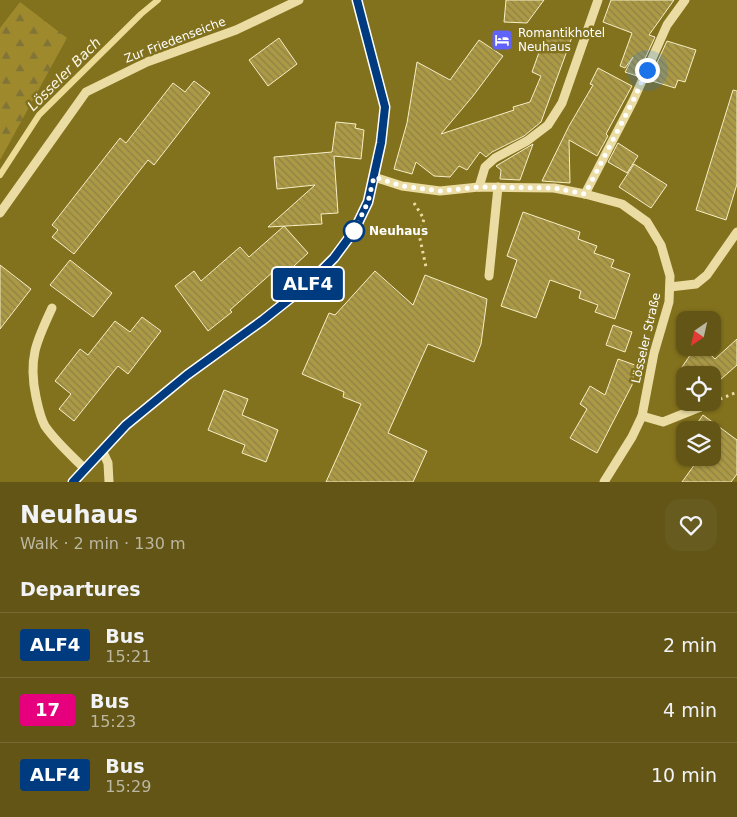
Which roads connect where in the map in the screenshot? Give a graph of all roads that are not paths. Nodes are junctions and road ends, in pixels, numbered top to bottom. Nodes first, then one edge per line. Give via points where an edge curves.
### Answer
1 (299, 0) edge
2 (357, 0) edge
3 (598, 0) edge
4 (685, 0) edge
5 (374, 177) junction
6 (479, 187) junction
7 (498, 187) junction
8 (585, 194) junction
9 (0, 213) edge
10 (737, 232) edge
11 (489, 276) dead end
12 (670, 287) junction
13 (52, 308) dead end
14 (690, 411) edge
15 (642, 416) junction
16 (102, 450) junction
17 (84, 468) junction
18 (72, 482) edge
19 (109, 482) edge
20 (604, 482) edge

1 - 9 street, Zur Friedenseiche via 236,30 147,62 86,92
2 - 5 street via 385,107
3 - 6 street via 562,103 548,125 485,167
4 - 8 street via 667,25 633,101
5 - 6 street, Lösseler Straße via 402,186 440,191
5 - 16 street via 361,217 334,258 307,285 126,425
6 - 7 street, Lösseler Straße
7 - 8 street, Lösseler Straße via 554,188
7 - 11 street
8 - 12 street, Lösseler Straße via 622,204 647,222 661,245
10 - 12 street via 706,276 696,284
12 - 15 street, Lösseler Straße
13 - 17 street via 36,344 32,363 38,408 45,425 61,446
14 - 15 street via 663,422
15 - 20 street, Lösseler Straße
16 - 17 street
16 - 19 street via 108,463
17 - 18 street

